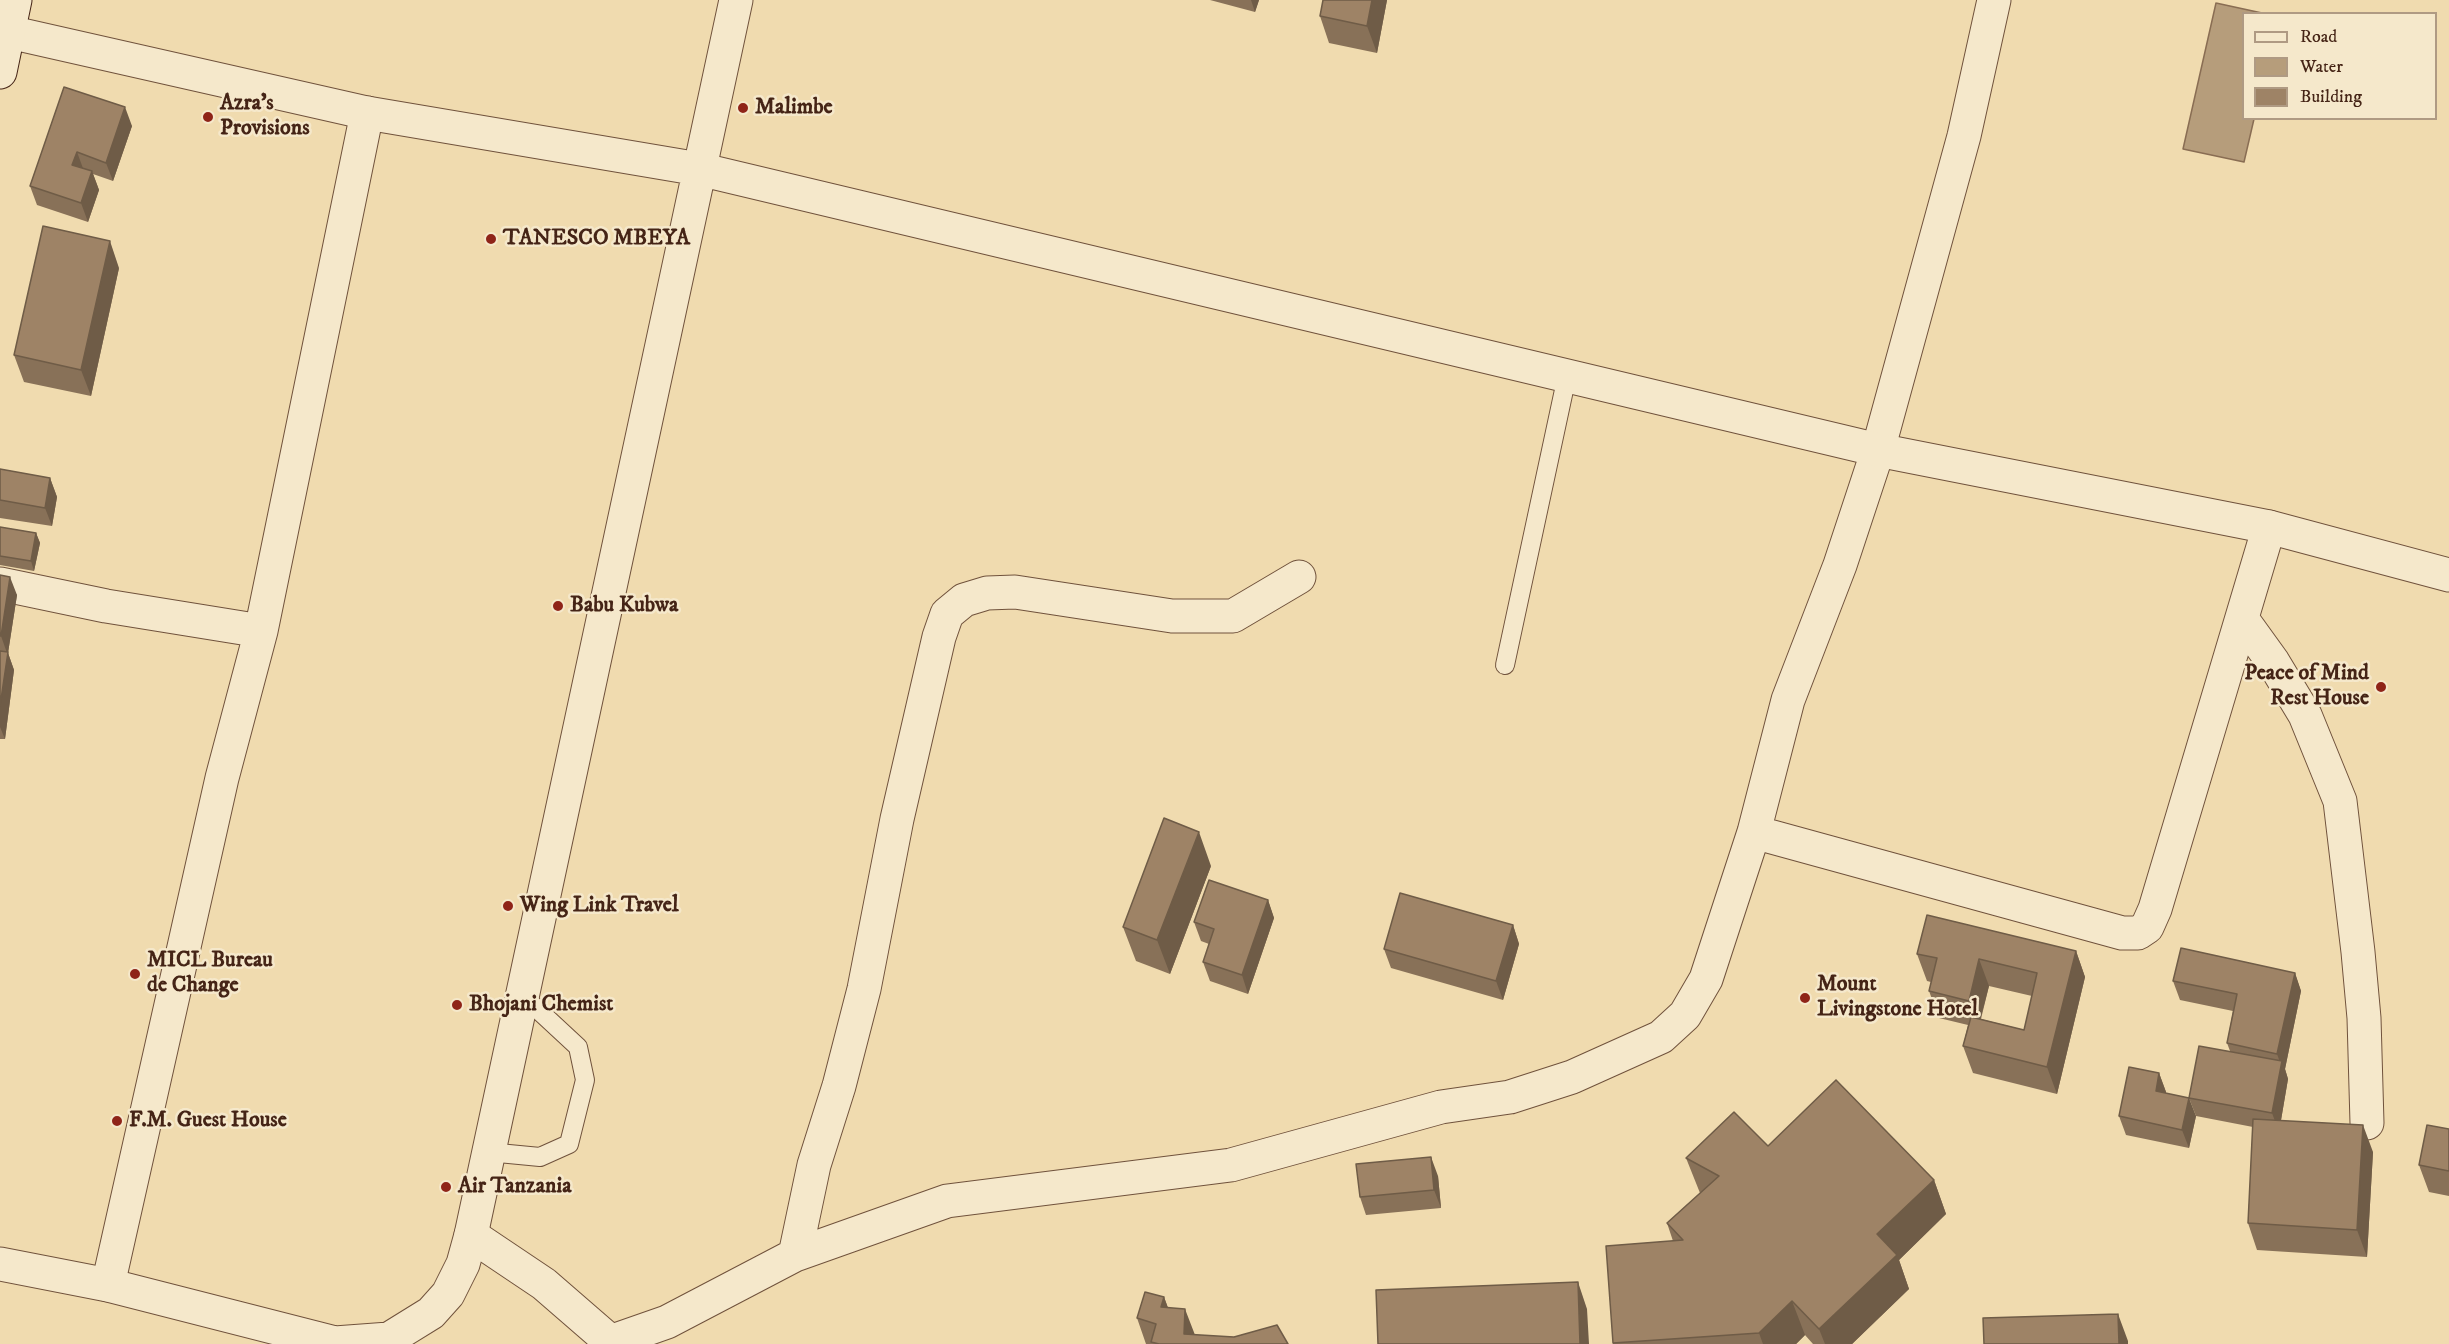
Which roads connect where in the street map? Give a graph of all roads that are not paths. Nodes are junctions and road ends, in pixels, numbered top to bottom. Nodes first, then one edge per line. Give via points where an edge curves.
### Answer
1 (15, 0) edge
2 (736, 0) edge
3 (1994, 0) edge
4 (4, 31) edge
5 (0, 72) edge
6 (367, 113) junction
7 (699, 169) junction
8 (1567, 376) junction
9 (1878, 450) junction
10 (2269, 527) junction
11 (2449, 576) edge
12 (1299, 577) dead end
13 (0, 584) edge
14 (2242, 620) junction
15 (261, 631) junction
16 (1505, 665) dead end
17 (1754, 832) junction
18 (522, 995) junction
19 (2367, 1124) dead end
20 (488, 1152) junction
21 (471, 1235) junction
22 (795, 1255) junction
23 (0, 1264) edge
24 (108, 1285) junction
25 (670, 1333) edge
26 (397, 1342) edge
27 (608, 1343) edge

1 - 4 street
2 - 7 street
3 - 9 street via 1964,136
4 - 5 street
4 - 6 street
6 - 7 street
6 - 15 street
7 - 8 street
7 - 18 street
8 - 9 street
8 - 16 lane
9 - 10 street
9 - 17 street via 1840,565 1788,700
10 - 11 street
10 - 14 street
12 - 22 street via 1233,616 1172,616 1015,592 987,593 964,600 947,614 897,819 864,988 814,1165
13 - 15 street
14 - 17 street via 2155,909 2147,927 2138,933 2122,933
14 - 19 street via 2305,715 2340,801 2364,1018
15 - 24 street via 222,778
17 - 22 street via 1706,979 1685,1015 1661,1037 1572,1077 1510,1097 1441,1107 1231,1165 947,1201
18 - 20 street
18 - 20 lane via 578,1047 585,1080 569,1144 540,1157
20 - 21 street
21 - 26 street via 463,1264 448,1294
21 - 27 street via 544,1284
22 - 25 street
23 - 24 street
24 - 26 street via 335,1342
25 - 27 street

